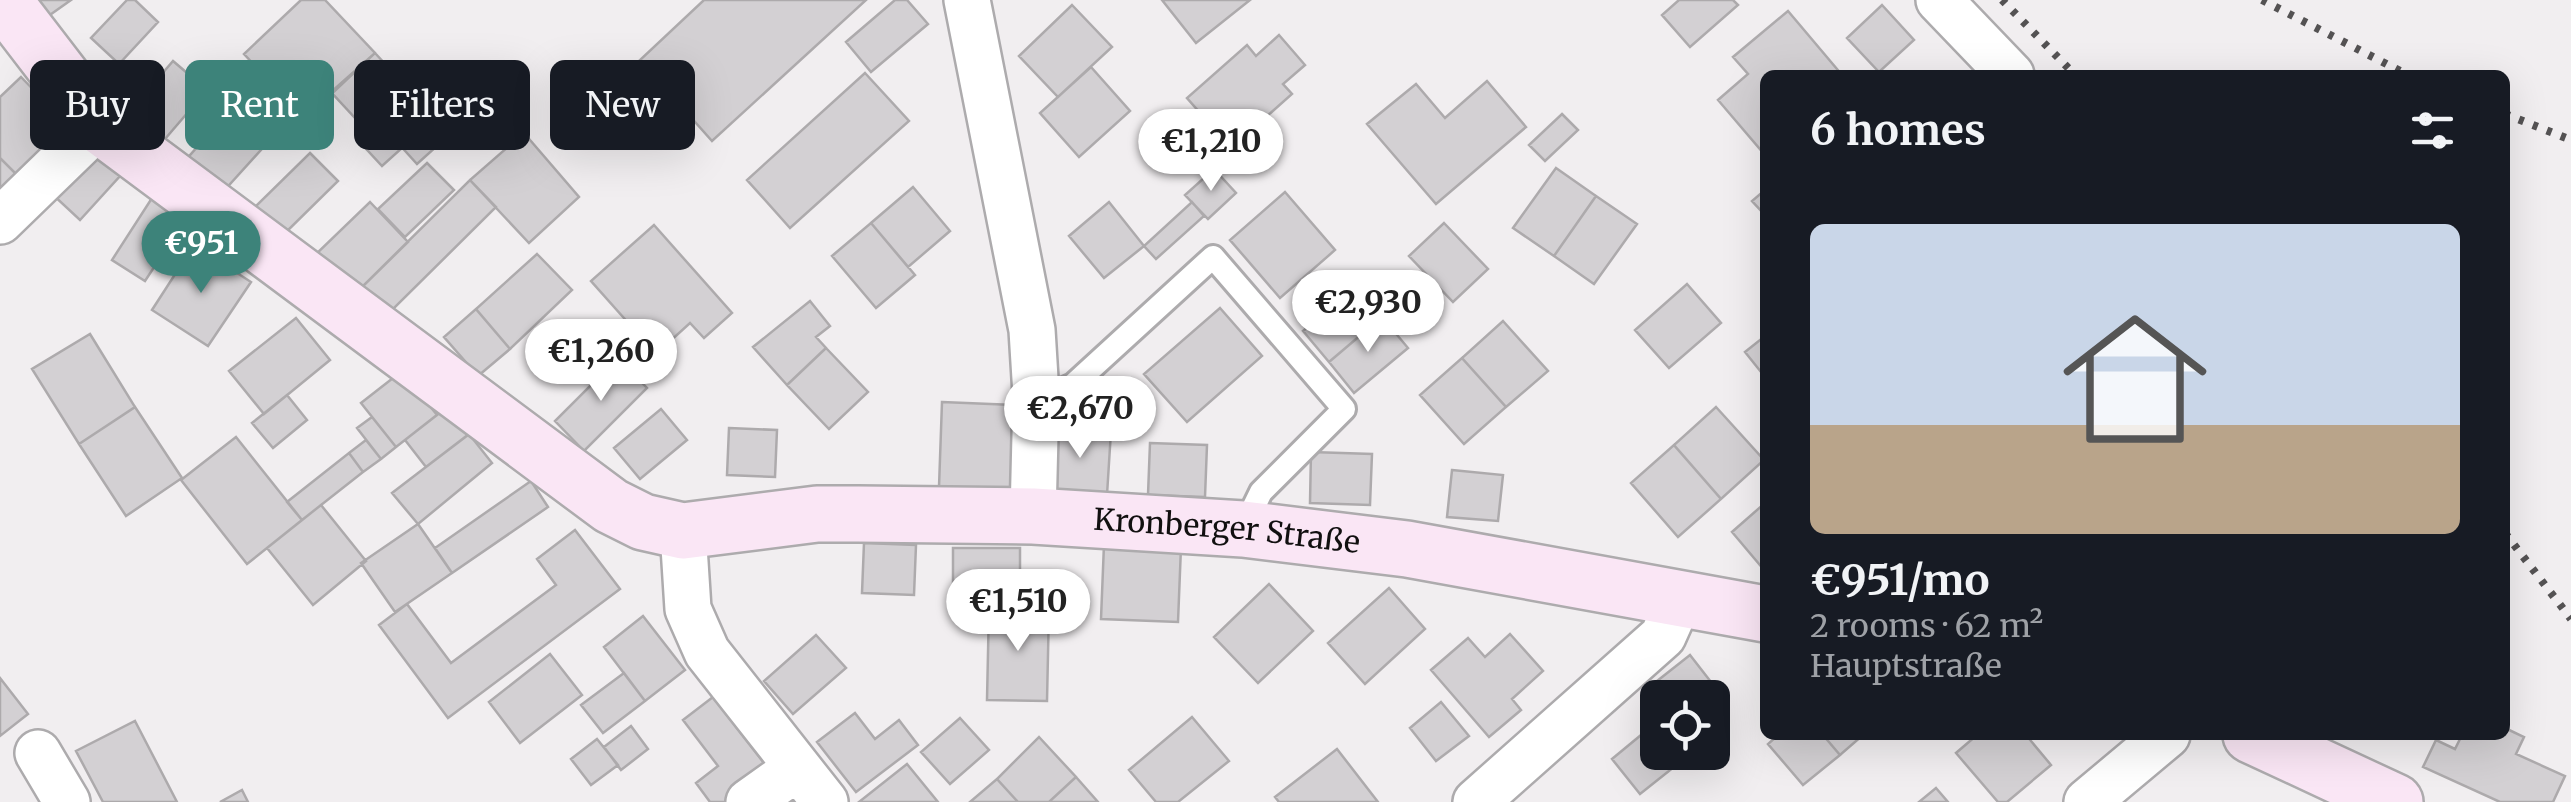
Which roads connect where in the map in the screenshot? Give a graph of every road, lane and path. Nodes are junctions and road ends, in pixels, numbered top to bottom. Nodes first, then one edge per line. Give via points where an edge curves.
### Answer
1 (3, 0) edge
2 (967, 0) edge
3 (1939, 0) edge
4 (49, 60) edge
5 (2005, 70) edge
6 (74, 150) edge
7 (131, 150) edge
8 (0, 221) edge
9 (1036, 395) junction
10 (1033, 516) junction
11 (1243, 529) junction
12 (683, 531) junction
13 (1680, 598) junction
14 (1760, 613) edge
15 (2161, 740) edge
16 (2262, 740) edge
17 (38, 753) dead end
18 (811, 785) edge
19 (68, 802) edge
20 (749, 802) edge
21 (1476, 802) edge
22 (2086, 802) edge
23 (2395, 802) edge

1 - 4 street
2 - 9 street via 1032,330
3 - 5 street
6 - 8 street
7 - 12 street via 611,506
9 - 10 street
9 - 11 lane via 1073,384 1213,257 1344,410 1260,492
10 - 11 street, Kronberger Straße
10 - 12 street, Kronberger Straße via 817,514
11 - 13 street, Kronberger Straße via 1406,549
12 - 18 street via 688,609 707,652
13 - 14 street, Kronberger Straße
13 - 21 street via 1663,636
15 - 22 street
16 - 23 street
17 - 19 street
18 - 20 street

